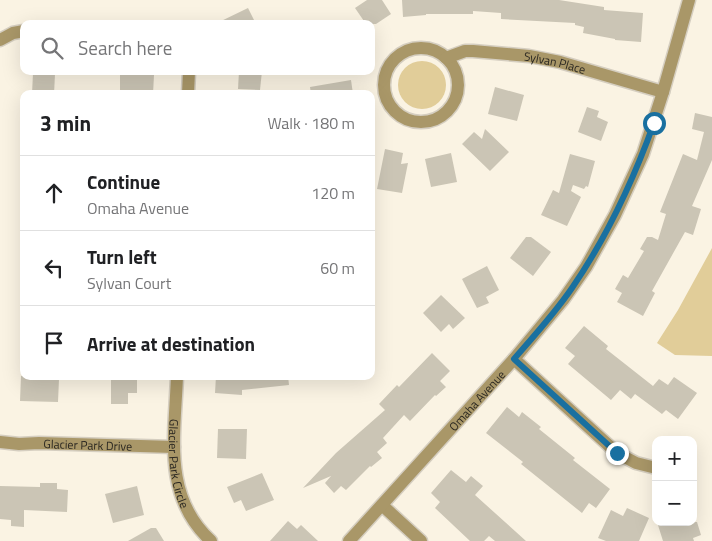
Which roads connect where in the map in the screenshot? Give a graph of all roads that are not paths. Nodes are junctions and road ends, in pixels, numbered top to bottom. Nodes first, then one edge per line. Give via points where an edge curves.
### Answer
1 (689, 0) edge
2 (20, 32) edge
3 (0, 40) edge
4 (446, 58) junction
5 (189, 75) edge
6 (188, 90) edge
7 (663, 92) junction
8 (514, 359) junction
9 (177, 380) edge
10 (0, 442) edge
11 (174, 447) junction
12 (652, 467) edge
13 (382, 505) junction
14 (211, 541) edge
15 (349, 541) edge
16 (421, 541) edge

1 - 7 street, Omaha Avenue
2 - 3 street
4 - 4 street via 423,48 407,52 394,61 386,75 385,91 396,112 409,120 422,122 447,112 458,88 454,68
4 - 7 street, Sylvan Place via 465,51 528,56 576,66
5 - 6 street
7 - 8 street, Omaha Avenue via 638,166 600,243 564,300
8 - 12 street via 617,453
8 - 13 street, Omaha Avenue
9 - 11 street, Glacier Park Circle
10 - 11 street, Glacier Park Drive
11 - 14 street, Glacier Park Circle via 175,475 182,499 192,518
13 - 15 street, Omaha Avenue
13 - 16 street

